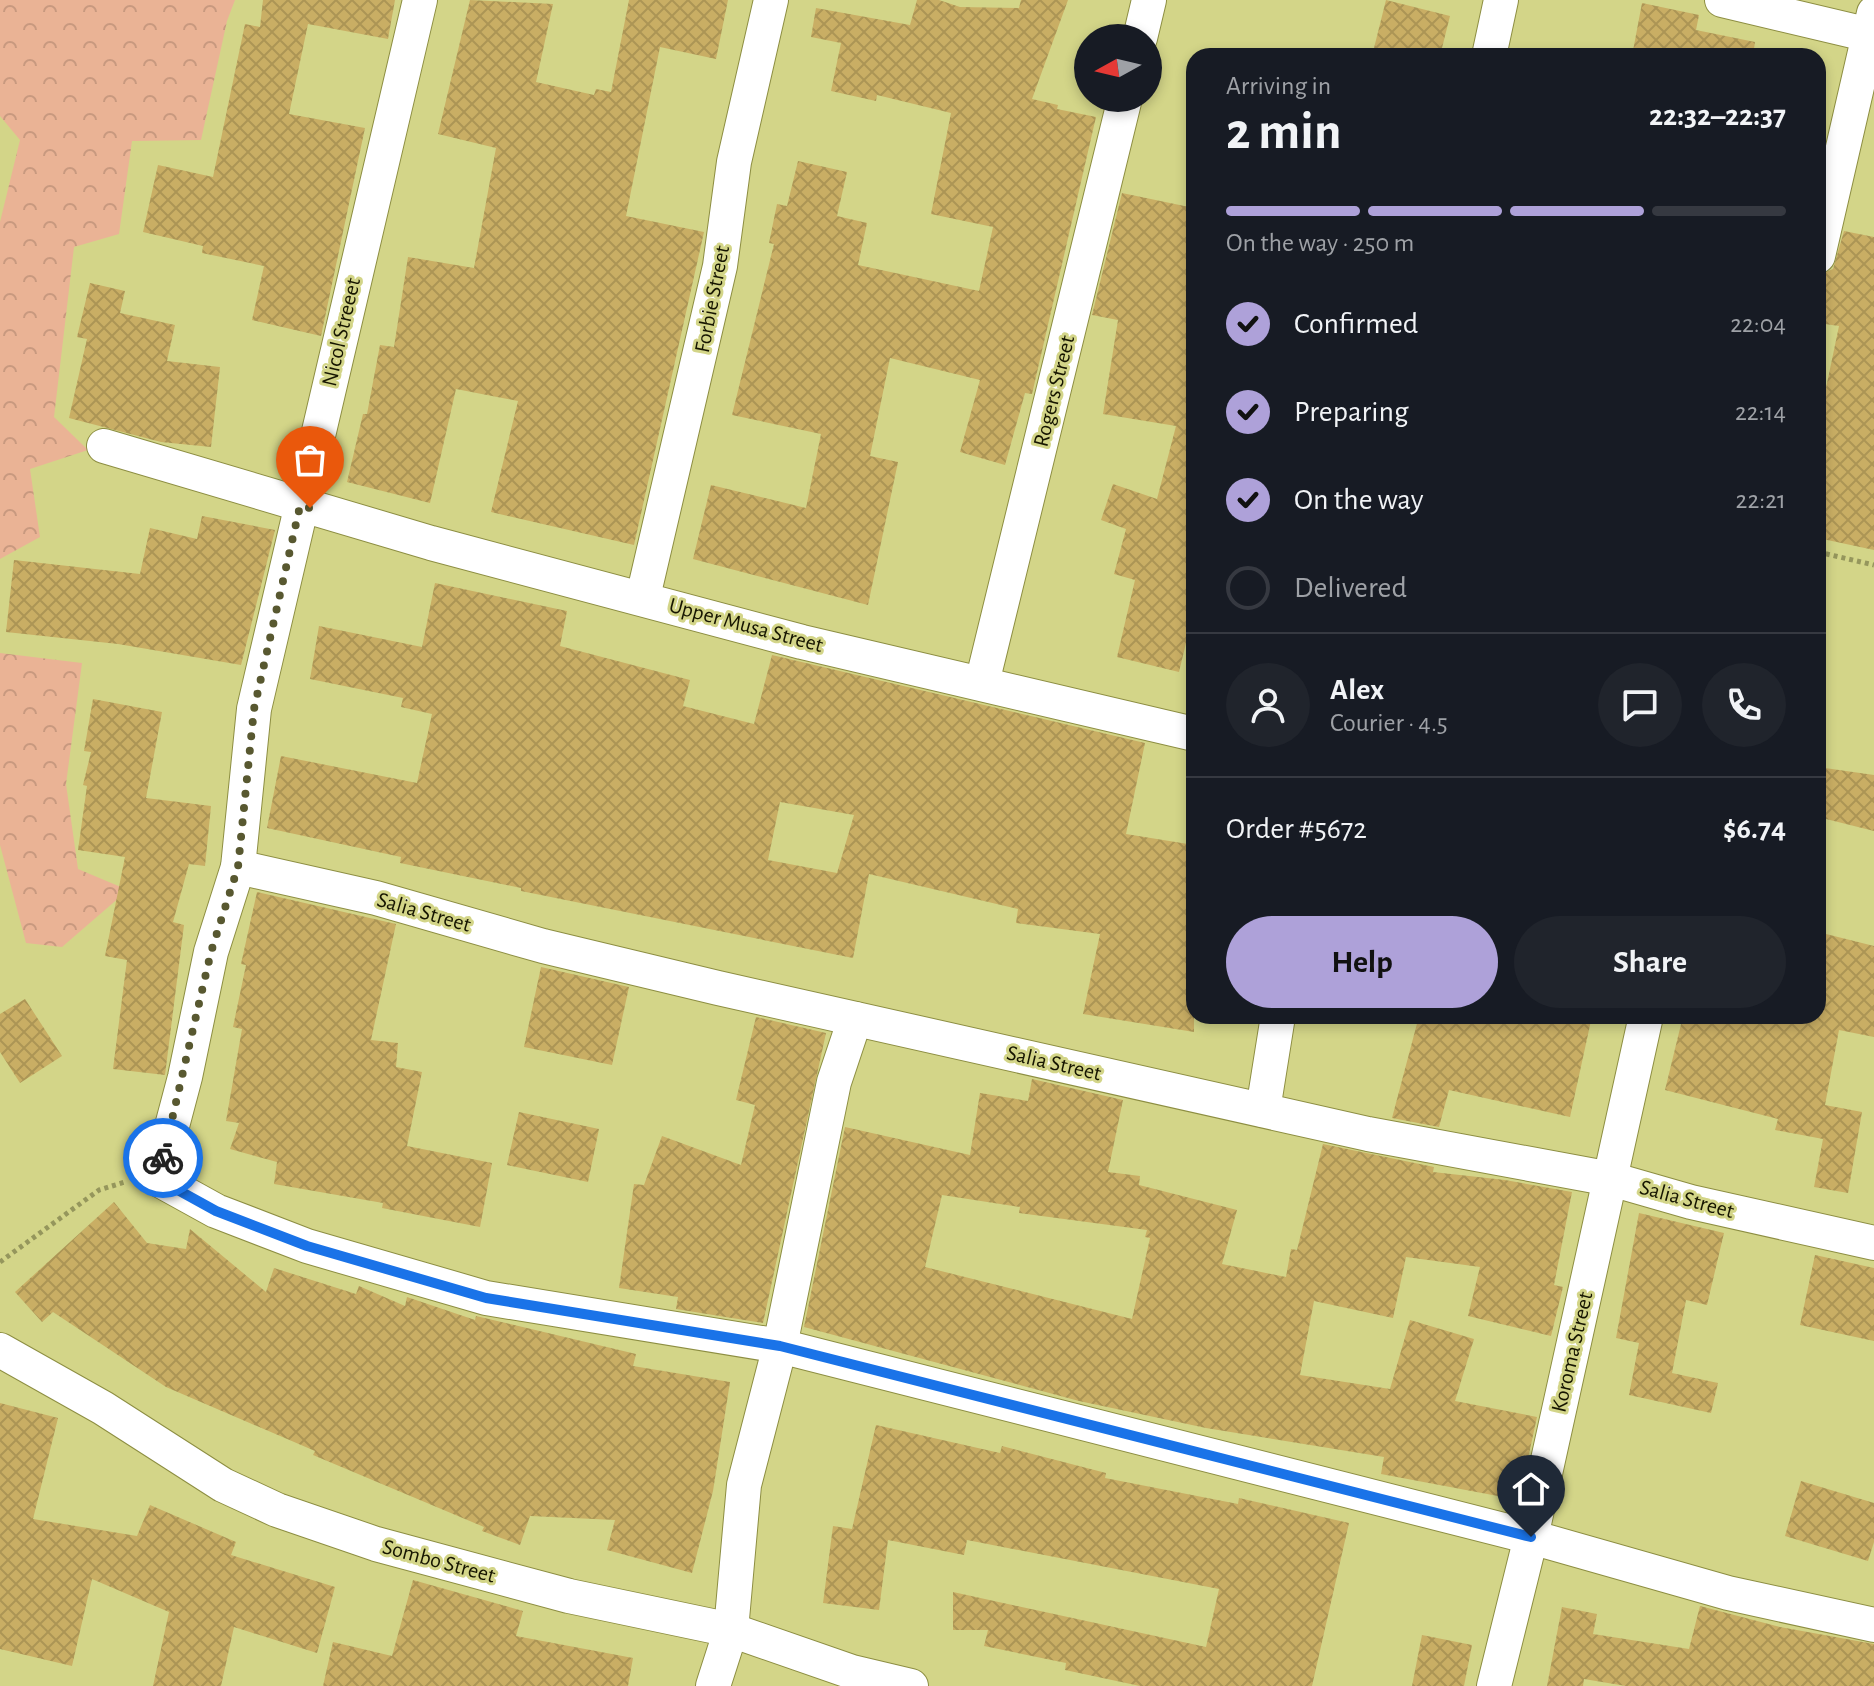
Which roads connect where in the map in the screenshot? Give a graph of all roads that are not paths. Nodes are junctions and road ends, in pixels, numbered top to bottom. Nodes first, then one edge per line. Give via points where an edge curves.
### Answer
1 (420, 0) edge
2 (771, 0) edge
3 (1149, 0) edge
4 (1501, 0) edge
5 (1722, 0) edge
6 (1143, 24) edge
7 (1873, 28) edge
8 (1491, 48) edge
9 (1122, 112) edge
10 (1826, 223) edge
11 (104, 446) dead end
12 (300, 506) junction
13 (643, 597) junction
14 (982, 683) junction
15 (1186, 732) edge
16 (238, 867) junction
17 (855, 1019) junction
18 (1277, 1024) edge
19 (1644, 1024) edge
20 (1263, 1110) junction
21 (1611, 1179) junction
22 (1874, 1243) edge
23 (780, 1346) junction
24 (0, 1350) edge
25 (1531, 1537) junction
26 (1874, 1625) edge
27 (731, 1630) junction
28 (713, 1686) edge
29 (911, 1686) edge
30 (1494, 1686) edge

1 - 12 street, Nicol Streeet
2 - 13 street, Forbie Street via 734,162 720,266
3 - 6 street
4 - 8 street
5 - 7 street
7 - 10 street
9 - 14 street, Rogers Street
11 - 12 street, Upper Musa Street
12 - 13 street, Upper Musa Street
12 - 16 street, Nicol Streeet via 254,709
13 - 14 street, Upper Musa Street via 802,642
14 - 15 street, Upper Musa Street
16 - 17 street, Salia Street
16 - 23 street, Nicol Streeet via 211,952 158,1179 216,1211 307,1246 486,1298
17 - 20 street, Salia Street
17 - 23 street via 834,1082
18 - 20 street
19 - 21 street, Koroma Street
20 - 21 street, Salia Street
21 - 22 street, Salia Street
21 - 25 street, Koroma Street
23 - 25 street
23 - 27 street via 744,1485
24 - 27 street, Sombo Street via 223,1485 277,1510 376,1544 569,1596
25 - 26 street via 1728,1593
25 - 30 street, Koroma Street
27 - 28 street
27 - 29 street, Sombo Street via 852,1672

